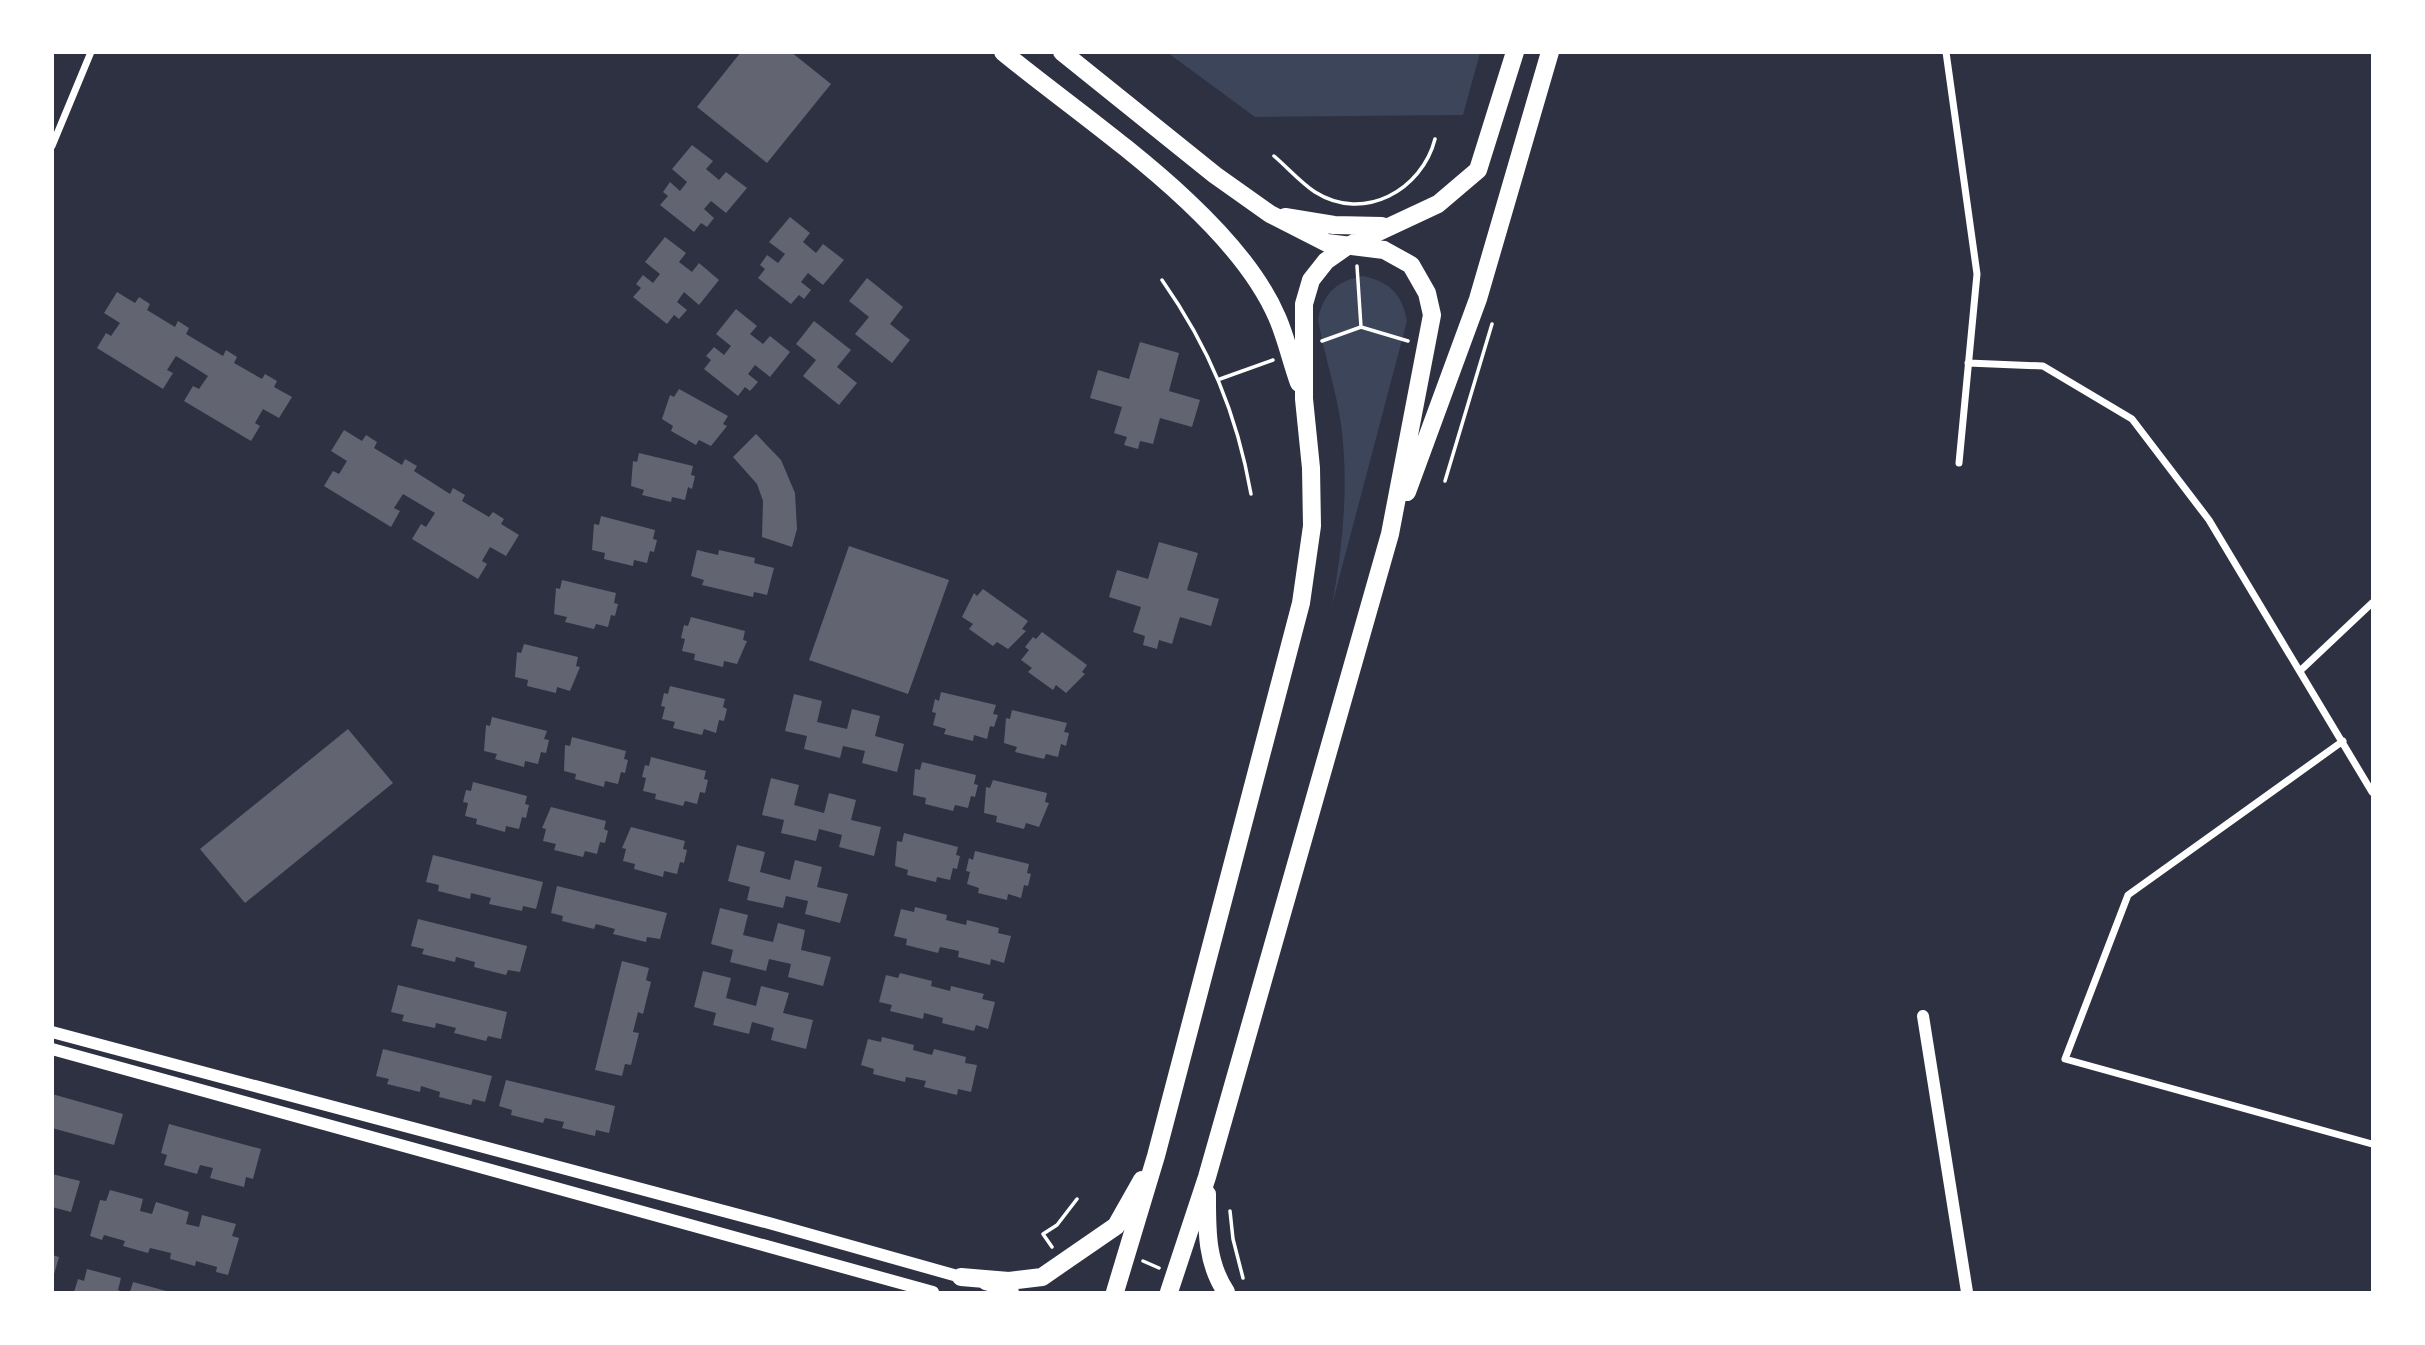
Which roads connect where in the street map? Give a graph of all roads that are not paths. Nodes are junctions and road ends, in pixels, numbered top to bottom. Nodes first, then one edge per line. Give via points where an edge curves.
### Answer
1 (91, 52) edge
2 (1003, 52) edge
3 (1062, 52) edge
4 (1515, 52) edge
5 (1550, 52) edge
6 (1946, 52) edge
7 (52, 146) edge
8 (1270, 214) junction
9 (1386, 226) junction
10 (1346, 247) junction
11 (1968, 363) junction
12 (1304, 399) junction
13 (1958, 463) dead end
14 (1390, 534) junction
15 (2372, 603) edge
16 (2301, 670) junction
17 (2343, 741) junction
18 (2372, 792) edge
19 (1923, 1016) dead end
20 (52, 1032) edge
21 (52, 1049) edge
22 (2372, 1144) edge
23 (1156, 1156) junction
24 (1206, 1177) junction
25 (961, 1278) junction
26 (933, 1293) edge
27 (1013, 1293) edge
28 (1115, 1293) edge
29 (1169, 1293) edge
30 (1226, 1293) edge
31 (1967, 1293) edge

1 - 7 street
2 - 12 main road via 1190,202 1248,270 1277,316
3 - 8 main road via 1214,175
4 - 9 main road via 1478,170 1438,204
5 - 14 main road via 1478,299
6 - 11 street via 1977,274
8 - 9 main road via 1334,225
8 - 10 main road via 1327,243
9 - 10 main road
10 - 12 main road via 1326,261 1311,281 1304,304
10 - 14 main road via 1384,250 1411,265 1427,293 1432,315
11 - 13 street
11 - 16 street via 2043,366 2132,419 2209,520
12 - 23 main road via 1312,526 1301,603
14 - 24 main road
15 - 16 street
16 - 17 street
17 - 18 street
17 - 22 street via 2127,895 2065,1059
19 - 31 street
20 - 25 street
21 - 26 street
23 - 25 main road via 1116,1226 1042,1278 1009,1282
23 - 28 main road
24 - 29 main road
24 - 30 main road via 1207,1243
25 - 27 street

